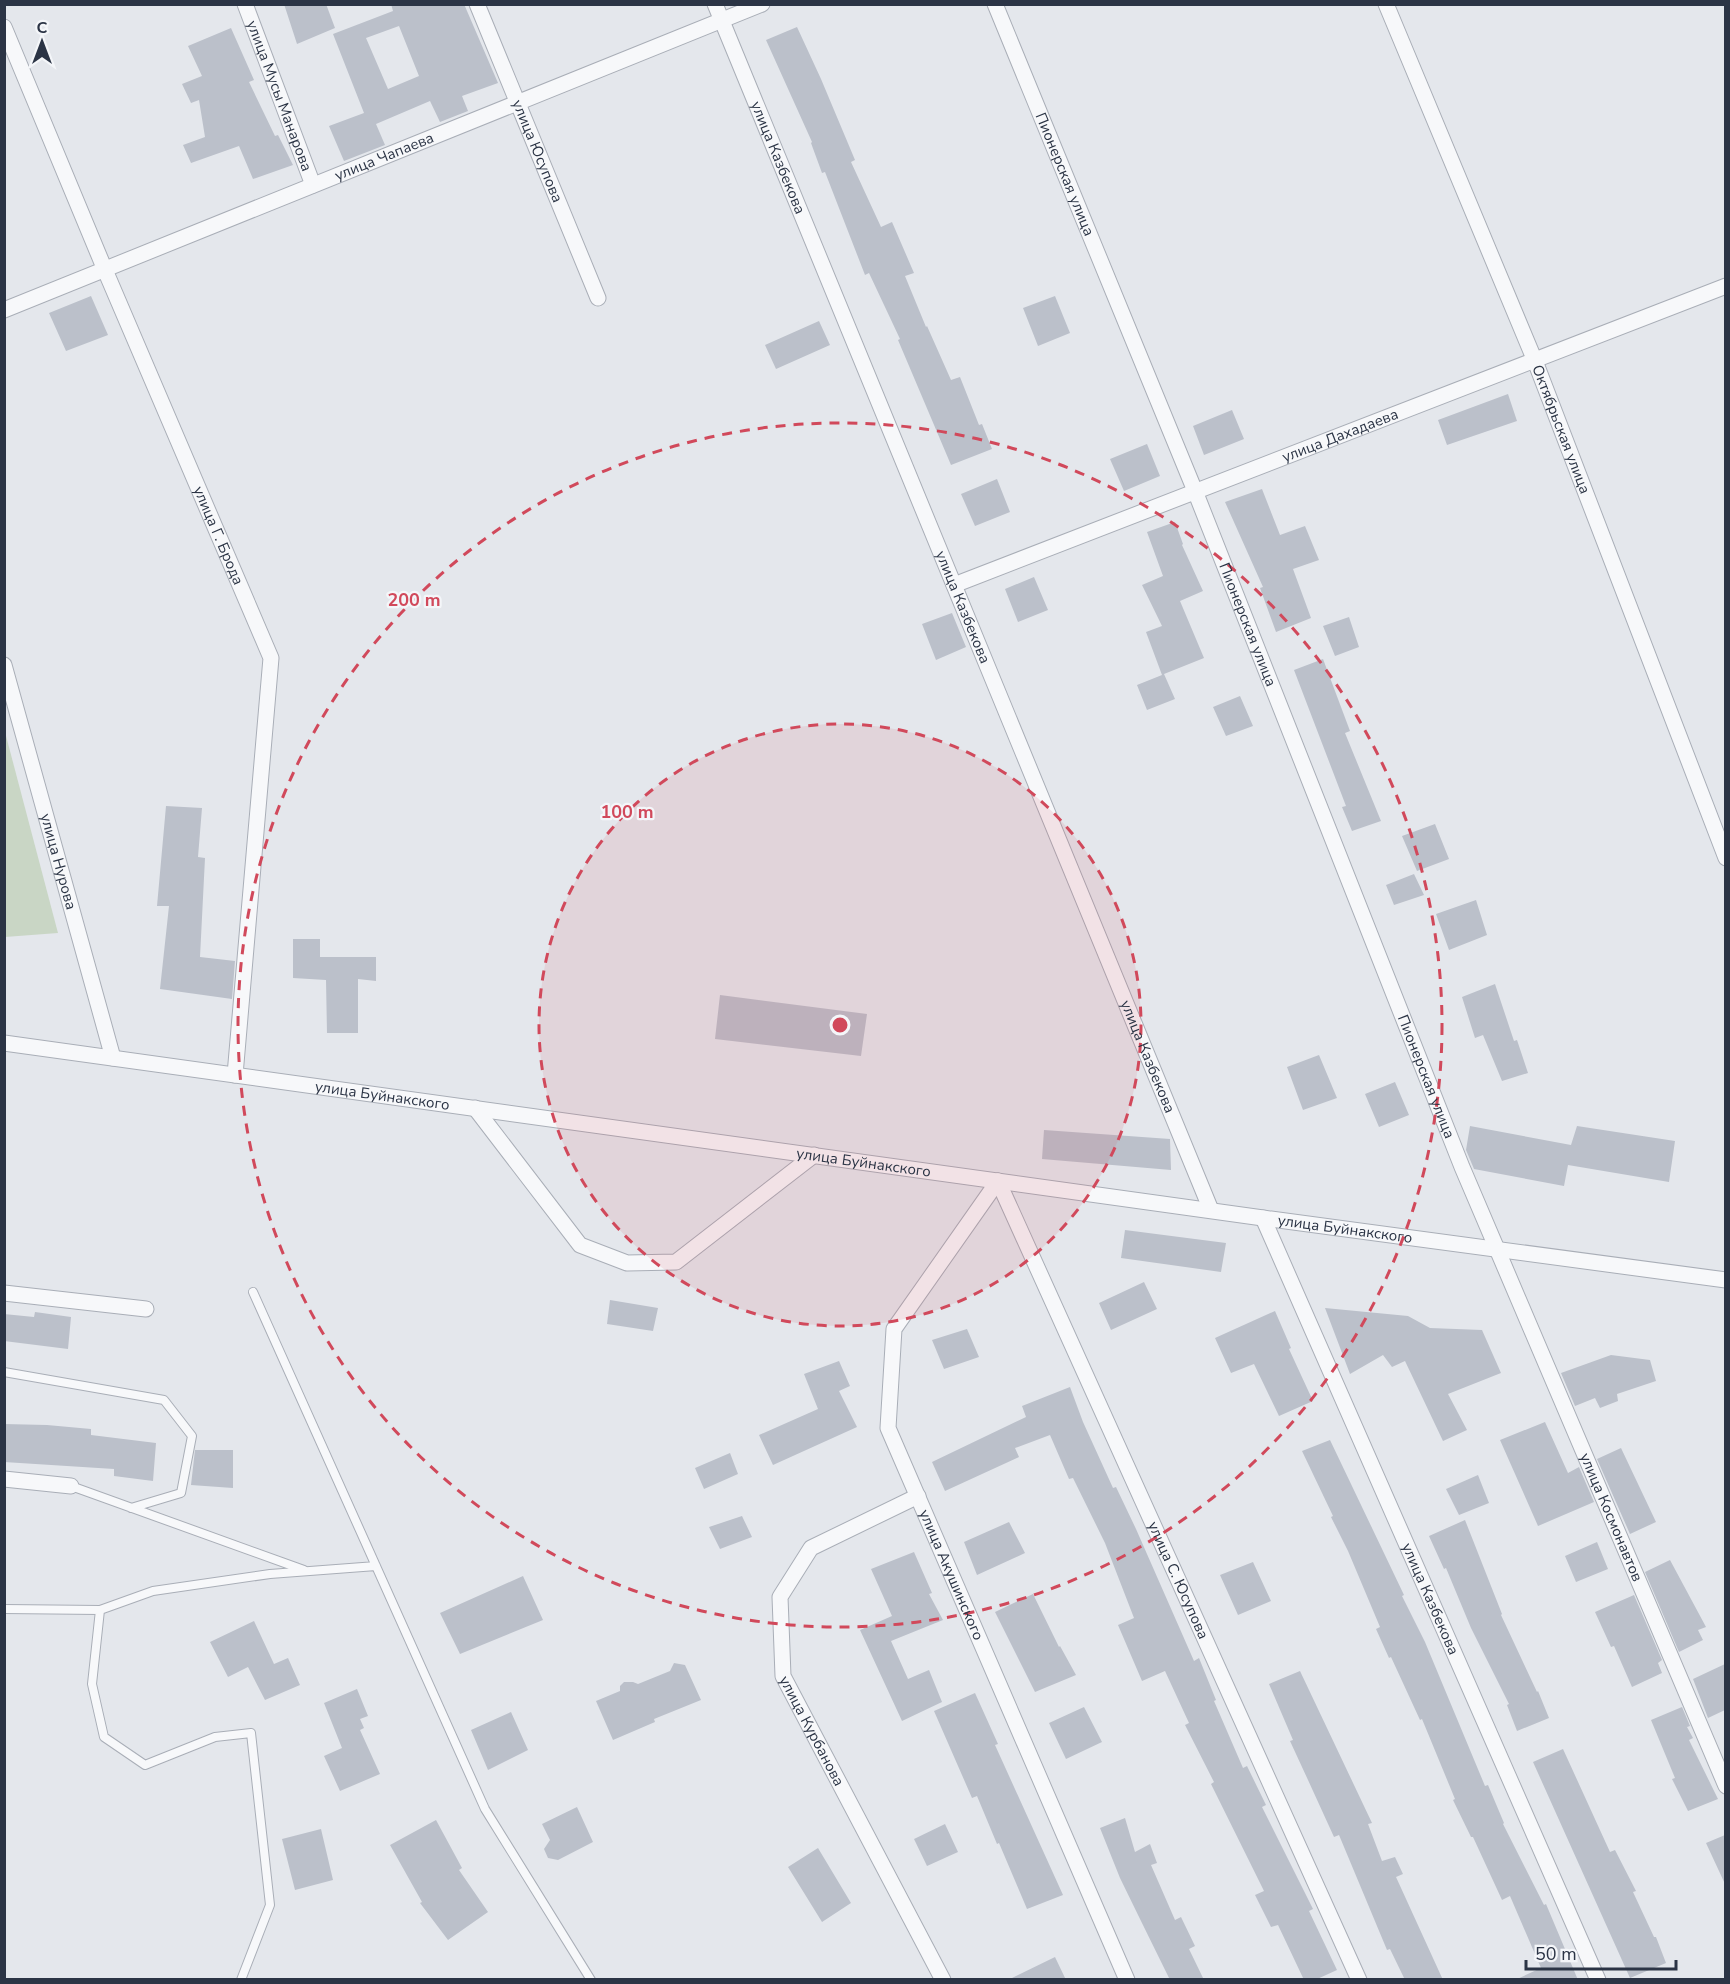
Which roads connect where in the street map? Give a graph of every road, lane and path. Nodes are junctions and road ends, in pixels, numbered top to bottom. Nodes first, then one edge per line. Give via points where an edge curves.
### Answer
1 (245, 4) edge
2 (477, 4) edge
3 (715, 4) edge
4 (762, 4) edge
5 (995, 4) edge
6 (1386, 4) edge
7 (722, 21) junction
8 (4, 27) edge
9 (518, 103) junction
10 (313, 185) junction
11 (105, 270) junction
12 (1725, 286) edge
13 (598, 298) dead end
14 (4, 310) edge
15 (1535, 361) junction
16 (1195, 491) junction
17 (954, 585) junction
18 (4, 665) edge
19 (1725, 858) edge
20 (4, 1043) edge
21 (113, 1058) junction
22 (236, 1075) junction
23 (475, 1108) junction
24 (814, 1155) junction
25 (998, 1181) junction
26 (1211, 1210) junction
27 (1263, 1218) junction
28 (1496, 1248) junction
29 (1725, 1280) edge
30 (253, 1292) dead end
31 (4, 1293) edge
32 (146, 1308) dead end
33 (4, 1372) edge
34 (4, 1479) edge
35 (71, 1486) joint
36 (918, 1496) junction
37 (131, 1508) junction
38 (376, 1566) junction
39 (307, 1571) junction
40 (4, 1608) edge
41 (100, 1610) junction
42 (1725, 1786) edge
43 (241, 1980) edge
44 (591, 1980) edge
45 (943, 1980) edge
46 (1127, 1980) edge
47 (1359, 1980) edge
48 (1598, 1980) edge

1 - 10 street, улица Мусы Манарова
2 - 9 street, улица Юсупова
3 - 7 street, улица Казбекова
4 - 7 street, улица Чапаева
5 - 16 street, Пионерская улица
6 - 15 street, Октябрьская улица
7 - 9 street, улица Чапаева
7 - 17 street, улица Казбекова
8 - 11 street, улица Г. Брода
9 - 10 street, улица Чапаева
9 - 13 street, улица Юсупова
10 - 11 street, улица Чапаева
11 - 14 street, улица Чапаева
11 - 22 street, улица Г. Брода via 271,658
12 - 15 street, улица Дахадаева
15 - 16 street, улица Дахадаева
15 - 19 street, Октябрьская улица
16 - 17 street, улица Дахадаева
16 - 28 street, Пионерская улица
17 - 26 street, улица Казбекова
18 - 21 street, улица Нурова
20 - 21 street, улица Буйнакского
21 - 22 street, улица Буйнакского
22 - 23 street, улица Буйнакского
23 - 24 street, улица Буйнакского
23 - 24 street via 580,1245 627,1263 676,1262
24 - 25 street, улица Буйнакского
25 - 26 street, улица Буйнакского
25 - 36 street, улица Акушинского via 894,1329 888,1428
25 - 47 street, улица С. Юсупова
26 - 27 street, улица Буйнакского
27 - 28 street, улица Буйнакского
27 - 48 street, улица Казбекова
28 - 29 street, улица Буйнакского
28 - 42 street, улица Космонавтов
30 - 38 lane
31 - 32 street
33 - 37 lane via 164,1400 192,1436 181,1493
34 - 35 street
35 - 37 lane
36 - 45 street, улица Курбанова via 811,1548 780,1597 783,1676
36 - 46 street, улица Акушинского
37 - 39 lane
38 - 39 lane
38 - 44 lane via 485,1809
39 - 41 lane via 153,1591
40 - 41 lane
41 - 43 lane via 92,1684 104,1737 145,1765 215,1737 251,1733 270,1905

